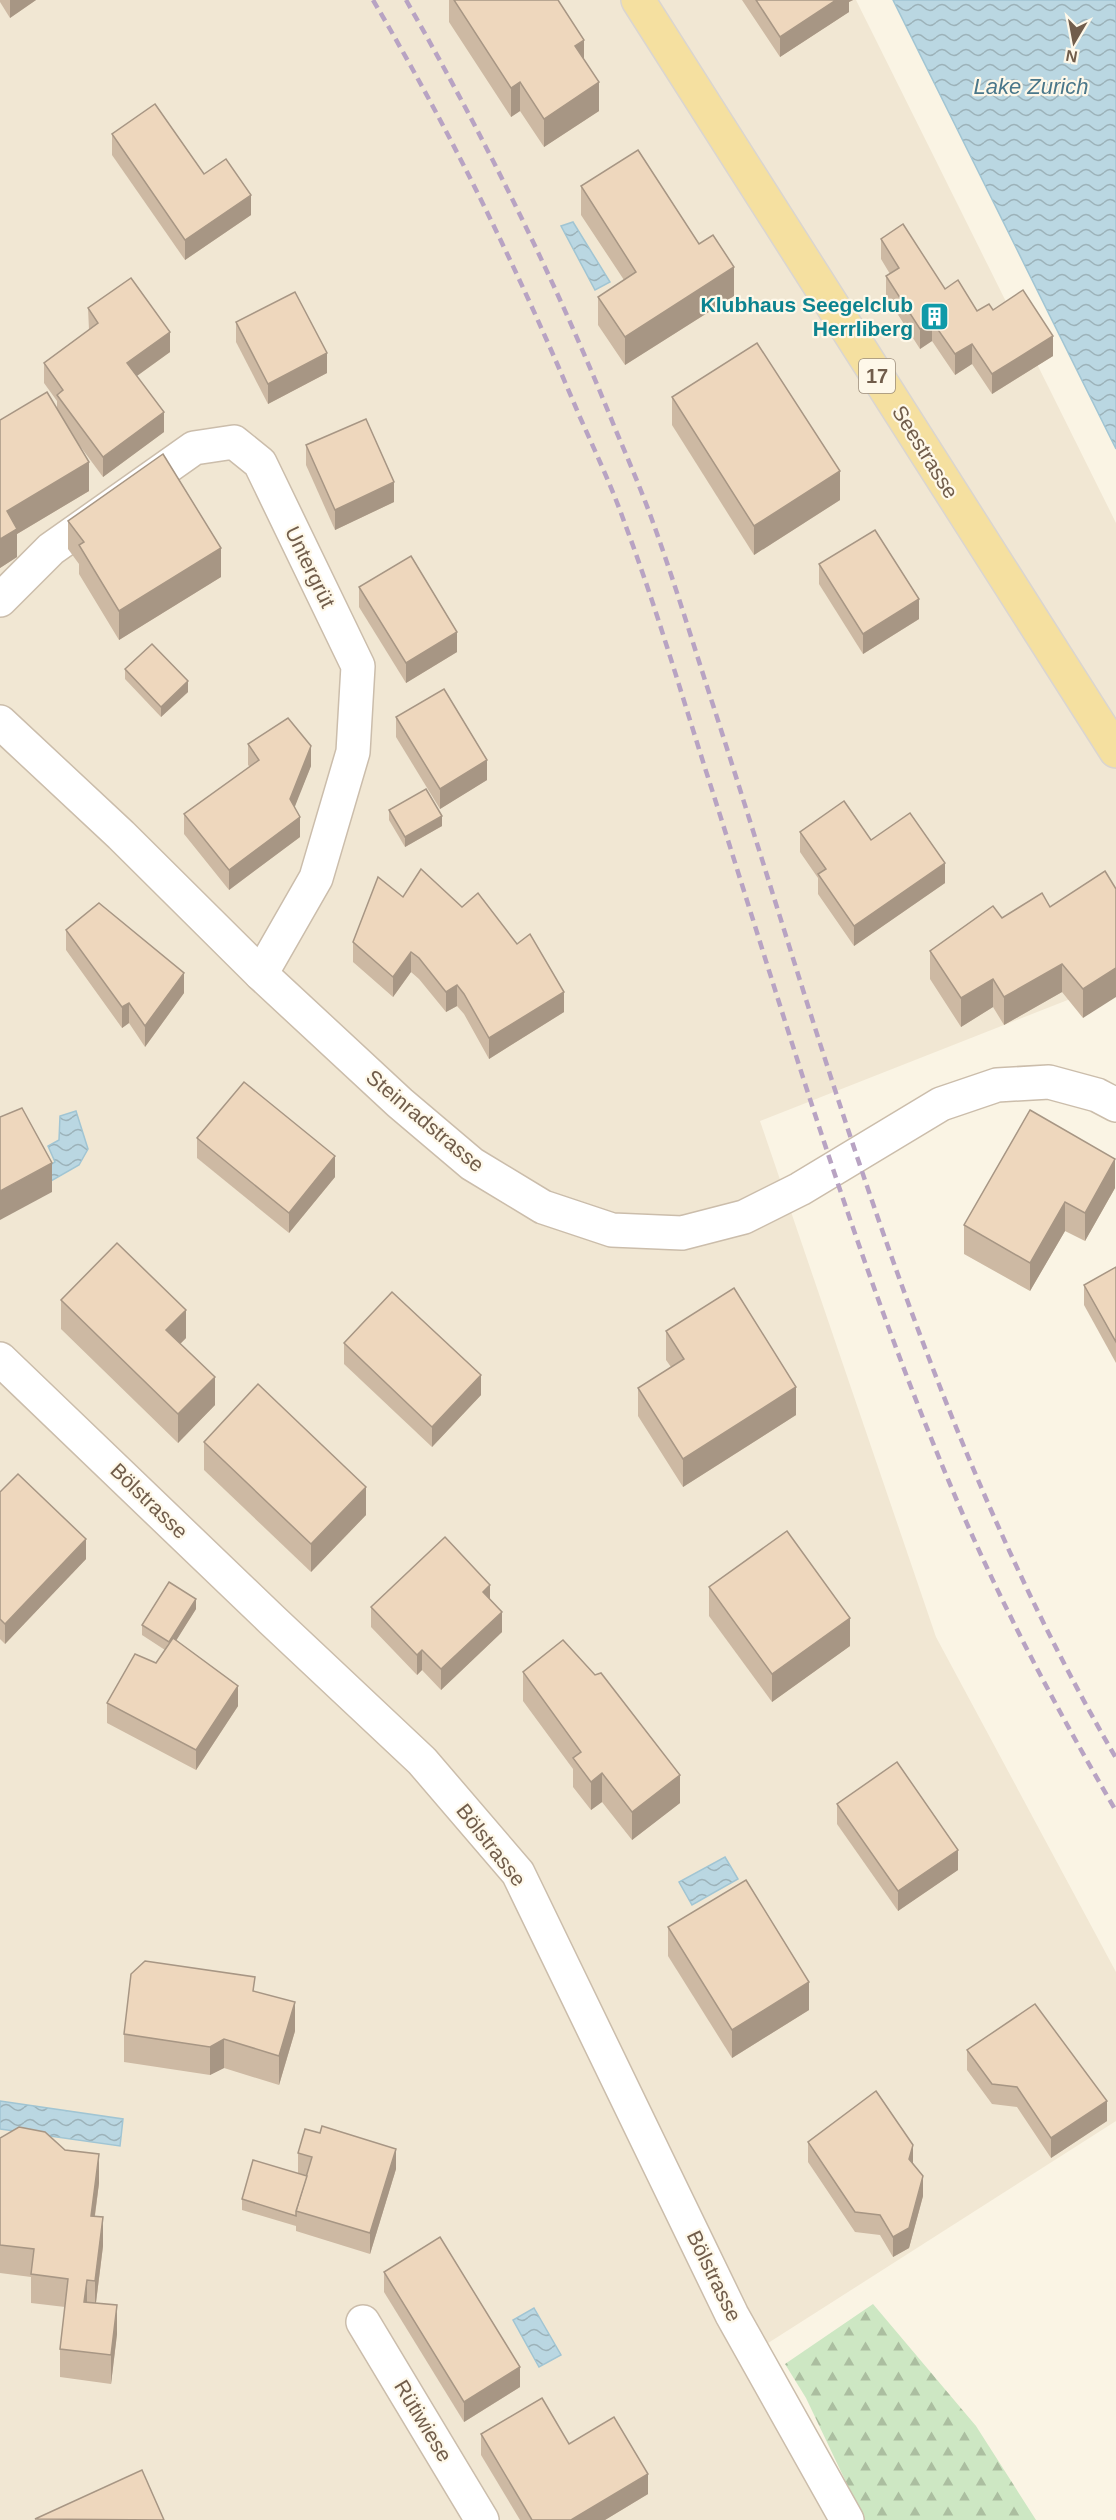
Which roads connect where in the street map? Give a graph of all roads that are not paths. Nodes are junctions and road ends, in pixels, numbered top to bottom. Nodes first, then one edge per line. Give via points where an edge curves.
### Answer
1 (638, 0) edge
2 (0, 600) edge
3 (0, 722) edge
4 (1116, 751) edge
5 (261, 974) junction
6 (1116, 1105) edge
7 (0, 1359) edge
8 (363, 2322) dead end
9 (482, 2520) edge
10 (847, 2520) edge

1 - 4 main road, Seestrasse / 17
2 - 5 street, Untergrüt via 51,549 194,448 234,442 260,463 358,666 353,752 315,878
3 - 5 street, Steinradstrasse
5 - 6 street, Steinradstrasse via 472,1164 543,1207 612,1230 682,1233 744,1217 800,1190 940,1104 997,1085 1049,1082 1097,1095
7 - 10 street, Bölstrasse via 422,1761 518,1873 732,2315
8 - 9 street, Rütiwiese

